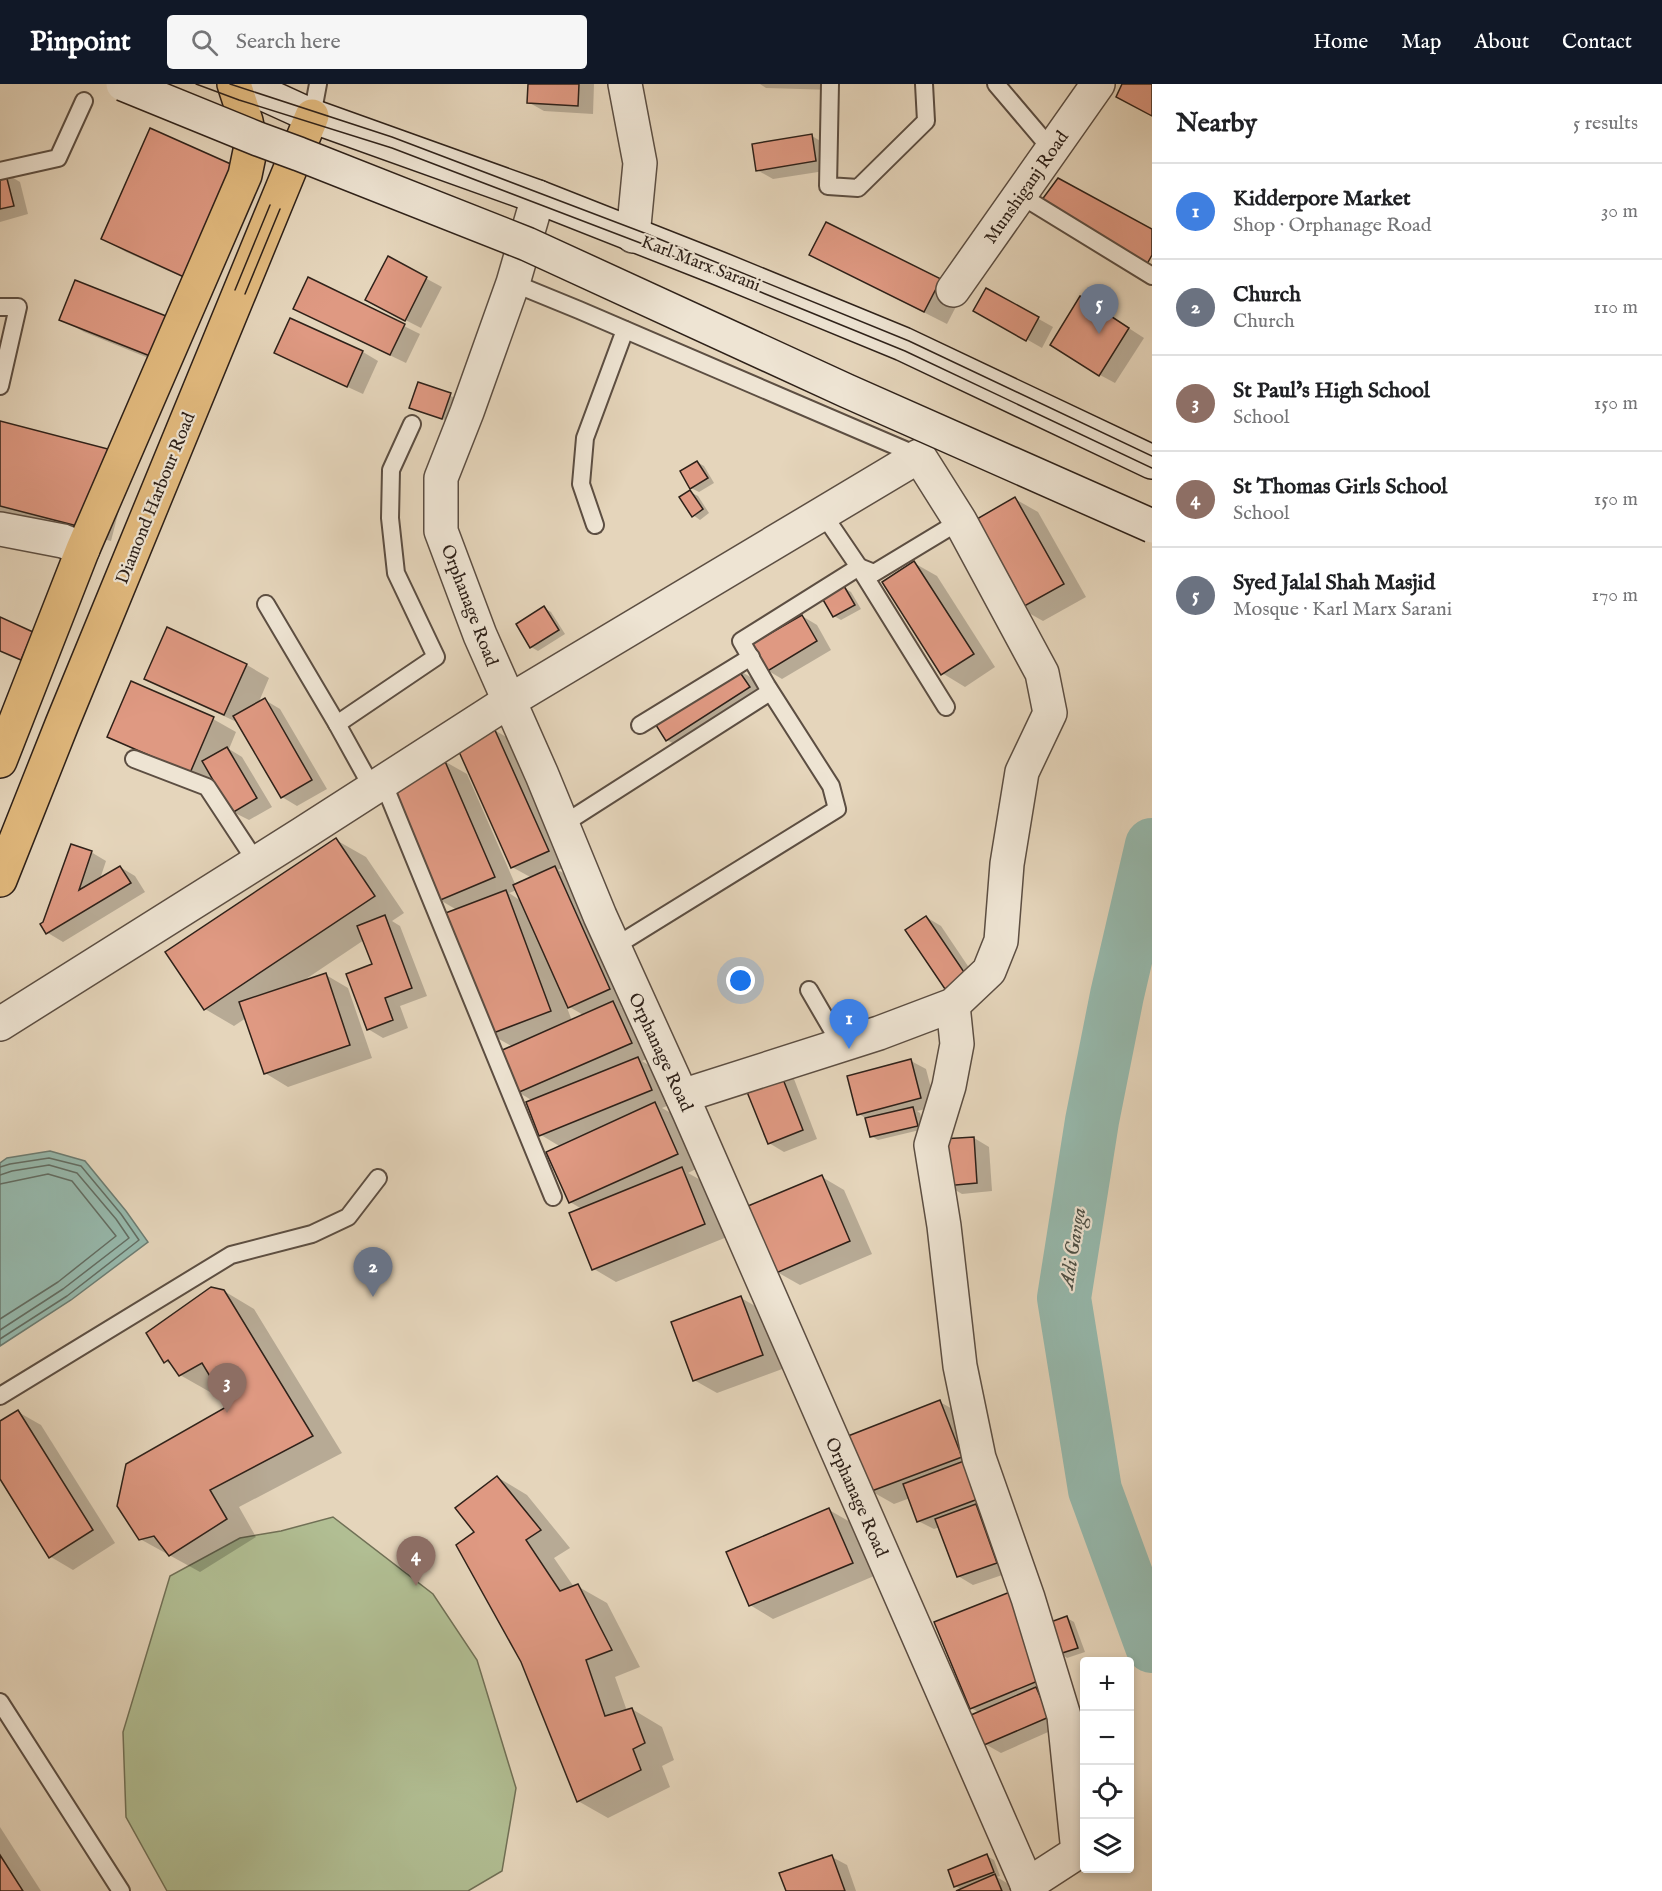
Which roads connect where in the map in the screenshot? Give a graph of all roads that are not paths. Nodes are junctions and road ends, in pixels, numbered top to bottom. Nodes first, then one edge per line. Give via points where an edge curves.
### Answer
1 (123, 84) edge
2 (234, 84) edge
3 (242, 84) edge
4 (318, 84) edge
5 (625, 84) edge
6 (830, 84) edge
7 (924, 84) edge
8 (996, 84) edge
9 (1098, 84) edge
10 (84, 101) dead end
11 (312, 116) junction
12 (1052, 150) junction
13 (0, 171) edge
14 (1020, 195) junction
15 (538, 197) junction
16 (633, 236) junction
17 (1152, 276) edge
18 (513, 283) junction
19 (953, 290) dead end
20 (0, 307) edge
21 (625, 330) junction
22 (0, 386) edge
23 (411, 424) dead end
24 (919, 456) junction
25 (1152, 462) edge
26 (823, 514) junction
27 (960, 521) junction
28 (595, 525) dead end
29 (1152, 526) edge
30 (0, 529) edge
31 (83, 549) junction
32 (859, 567) junction
33 (266, 604) dead end
34 (751, 657) junction
35 (771, 692) junction
36 (508, 700) junction
37 (946, 707) dead end
38 (338, 724) junction
39 (640, 725) dead end
40 (134, 759) dead end
41 (0, 761) edge
42 (378, 785) junction
43 (562, 825) junction
44 (257, 863) junction
45 (0, 880) edge
46 (614, 947) junction
47 (809, 990) dead end
48 (953, 1005) junction
49 (0, 1024) edge
50 (841, 1045) junction
51 (681, 1096) junction
52 (378, 1178) dead end
53 (553, 1197) dead end
54 (0, 1396) edge
55 (0, 1702) edge
56 (1029, 1888) edge
57 (121, 1891) edge

1 - 29 street, bridge via 526,244
2 - 31 main road via 251,146 245,175
3 - 11 street, Karl Marx Sarani
4 - 11 lane
5 - 16 street via 640,163
6 - 7 lane via 828,186 858,188 926,121
8 - 12 lane
9 - 12 street, Munshiganj Road
10 - 13 lane via 58,158
11 - 15 street, Karl Marx Sarani
11 - 45 main road, Diamond Harbour Road
12 - 14 street, Munshiganj Road
14 - 17 lane
14 - 19 street, Munshiganj Road
15 - 16 street, Karl Marx Sarani
15 - 18 street, Orphanage Road
16 - 25 street, Karl Marx Sarani via 903,344
18 - 21 lane
18 - 36 street, Orphanage Road via 441,478 441,531
20 - 22 lane via 18,308
21 - 24 lane
21 - 28 lane via 585,438 581,484
23 - 38 lane via 392,471 390,518 396,573 436,657
24 - 26 street
24 - 27 street
26 - 32 lane
26 - 36 street
27 - 32 lane via 874,573
27 - 48 street via 1042,673 1050,713 1022,772 1007,864 1001,941 989,971
30 - 31 street via 63,541
31 - 41 main road
32 - 34 lane via 741,641
32 - 37 lane
33 - 38 lane
34 - 35 lane
34 - 39 lane
35 - 43 lane
35 - 46 lane via 831,786 837,808
36 - 42 street
36 - 43 street, Orphanage Road
38 - 42 lane
40 - 44 lane via 207,787
42 - 44 street
42 - 53 lane
43 - 46 street, Orphanage Road
44 - 49 street
46 - 51 street, Orphanage Road
47 - 50 lane
48 - 50 street
48 - 56 street via 957,1044 931,1145 960,1366 979,1458 1064,1716 1078,1852
50 - 51 street
51 - 56 street, Orphanage Road
52 - 54 lane via 348,1217 312,1234 231,1255
55 - 57 lane

